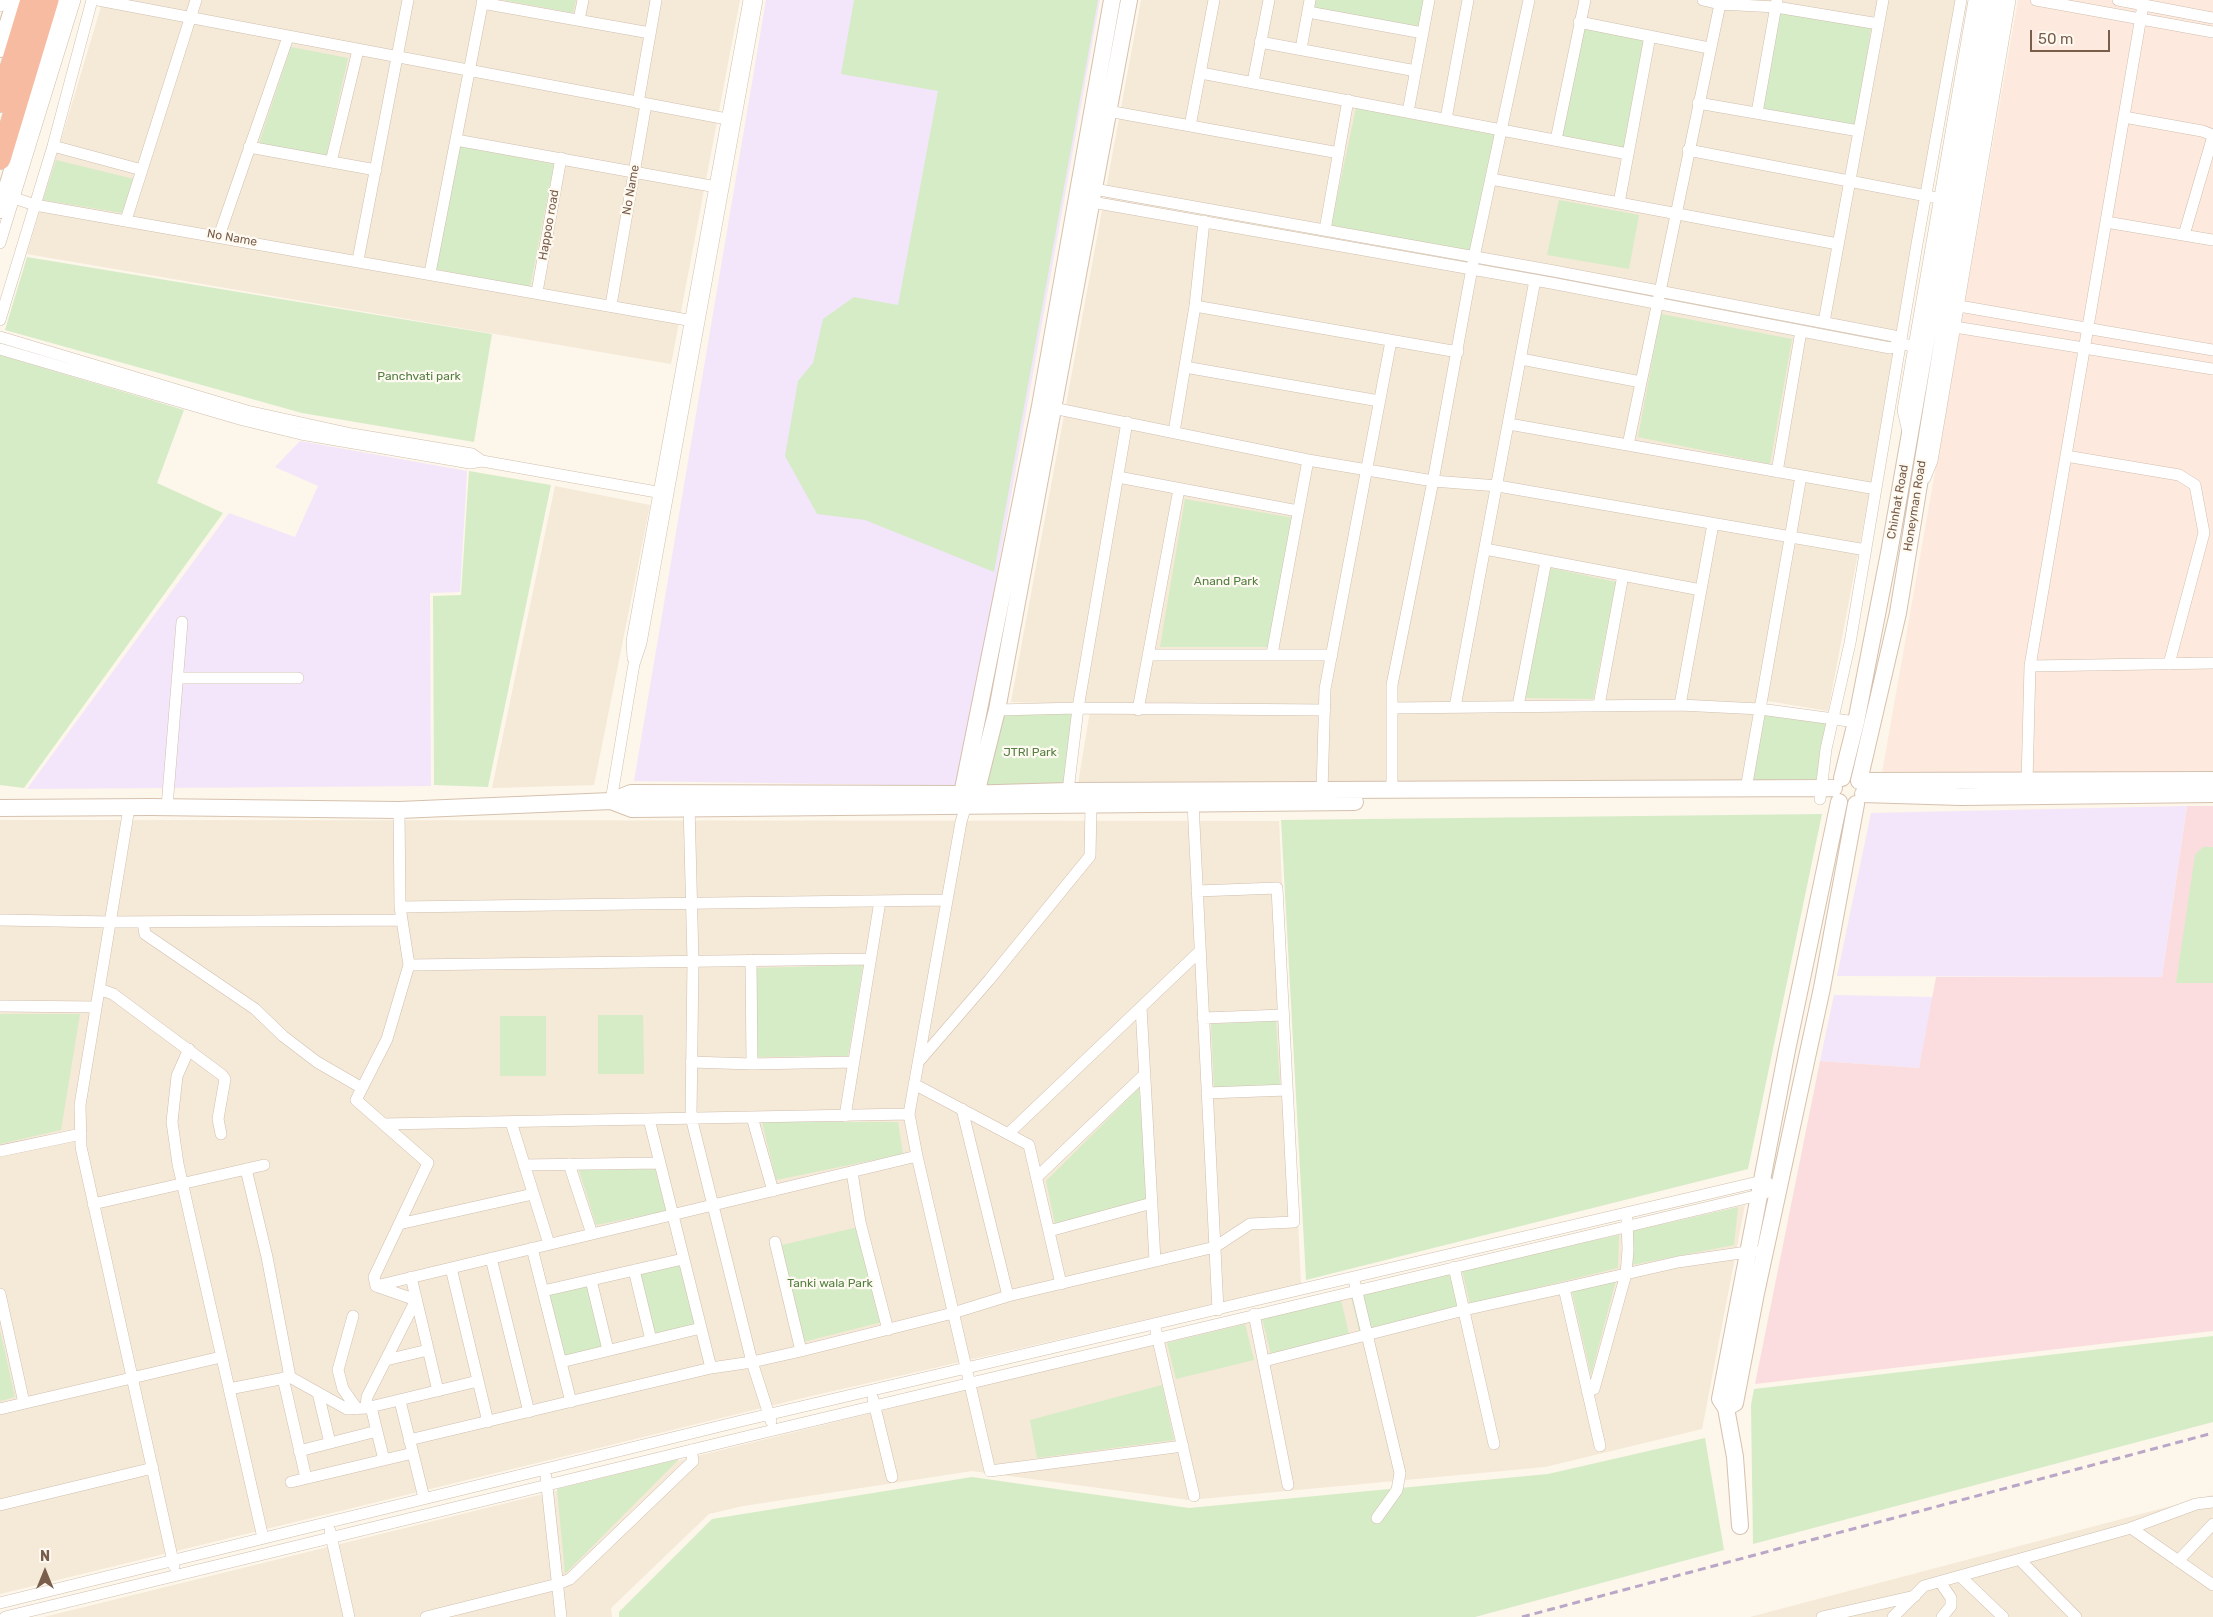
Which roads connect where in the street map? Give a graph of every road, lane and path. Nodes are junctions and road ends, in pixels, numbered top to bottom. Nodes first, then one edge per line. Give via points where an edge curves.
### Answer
1 (2, 0) edge
2 (15, 0) edge
3 (31, 0) edge
4 (48, 0) edge
5 (64, 0) edge
6 (75, 0) edge
7 (92, 0) edge
8 (98, 0) edge
9 (196, 0) edge
10 (408, 0) edge
11 (583, 0) edge
12 (656, 0) edge
13 (749, 0) edge
14 (758, 0) edge
15 (1112, 0) edge
16 (1129, 0) edge
17 (1214, 0) edge
18 (1268, 0) edge
19 (1310, 0) edge
20 (1429, 0) edge
21 (1468, 0) edge
22 (1529, 0) edge
23 (1585, 0) edge
24 (1703, 0) edge
25 (1883, 0) edge
26 (1961, 0) edge
27 (1974, 0) edge
28 (1986, 0) edge
29 (2001, 0) edge
30 (2010, 0) edge
31 (2036, 0) edge
32 (2118, 0) edge
33 (483, 2) edge
34 (1776, 3) edge
35 (1720, 4) junction
36 (2143, 5) junction
37 (0, 6) edge
38 (1308, 12) junction
39 (191, 18) junction
40 (2213, 18) edge
41 (2141, 19) junction
42 (579, 20) junction
43 (1579, 22) junction
44 (1879, 24) junction
45 (650, 32) junction
46 (2213, 32) edge
47 (1423, 33) junction
48 (1650, 36) junction
49 (288, 37) junction
50 (1260, 42) junction
51 (1, 45) edge
52 (1709, 48) junction
53 (358, 50) junction
54 (1301, 50) junction
55 (398, 58) junction
56 (469, 71) junction
57 (1416, 71) junction
58 (1201, 73) junction
59 (1252, 82) junction
60 (1348, 100) junction
61 (0, 102) edge
62 (642, 103) junction
63 (1698, 103) junction
64 (1108, 111) junction
65 (1408, 112) junction
66 (1757, 113) junction
67 (2124, 117) junction
68 (1446, 118) junction
69 (727, 119) junction
70 (1190, 126) junction
71 (1501, 129) junction
72 (1859, 131) junction
73 (2213, 136) edge
74 (456, 140) junction
75 (1556, 140) junction
76 (53, 146) junction
77 (250, 147) junction
78 (1688, 150) junction
79 (1339, 153) junction
80 (1628, 154) junction
81 (0, 158) edge
82 (561, 158) junction
83 (331, 162) junction
84 (142, 170) junction
85 (376, 170) junction
86 (634, 172) junction
87 (1491, 179) junction
88 (1850, 181) junction
89 (719, 187) junction
90 (1088, 195) junction
91 (1926, 197) junction
92 (14, 198) junction
93 (1940, 198) junction
94 (1619, 203) junction
95 (35, 205) junction
96 (0, 210) edge
97 (1675, 214) junction
98 (126, 220) junction
99 (1204, 221) junction
100 (2106, 222) junction
101 (1954, 227) junction
102 (1325, 230) junction
103 (2184, 235) junction
104 (219, 236) junction
105 (2213, 240) edge
106 (0, 243) edge
107 (1397, 243) junction
108 (1838, 244) junction
109 (1474, 257) junction
110 (358, 260) junction
111 (1415, 260) junction
112 (1472, 271) junction
113 (430, 273) junction
114 (1535, 280) junction
115 (1660, 291) junction
116 (537, 292) junction
117 (1657, 304) junction
118 (611, 305) junction
119 (1195, 306) junction
120 (1959, 306) junction
121 (0, 320) edge
122 (695, 321) junction
123 (1824, 322) junction
124 (1955, 327) junction
125 (2088, 328) junction
126 (1801, 331) junction
127 (0, 337) edge
128 (1391, 341) junction
129 (1900, 344) junction
130 (1914, 346) junction
131 (2085, 348) junction
132 (0, 349) edge
133 (2213, 350) edge
134 (1458, 352) junction
135 (1521, 359) junction
136 (1185, 366) junction
137 (2213, 370) edge
138 (1641, 382) junction
139 (1379, 401) junction
140 (1047, 407) junction
141 (1903, 410) junction
142 (1127, 422) junction
143 (1887, 422) junction
144 (1509, 424) junction
145 (1174, 432) junction
146 (1910, 438) junction
147 (1628, 445) junction
148 (2066, 456) junction
149 (1308, 460) junction
150 (482, 461) junction
151 (1367, 468) junction
152 (1777, 472) junction
153 (1801, 476) junction
154 (1118, 477) junction
155 (1433, 481) junction
156 (1498, 486) junction
157 (1179, 489) junction
158 (1876, 489) junction
159 (664, 493) junction
160 (1916, 499) junction
161 (1298, 511) junction
162 (1713, 524) junction
163 (1791, 537) junction
164 (1486, 549) junction
165 (1866, 550) junction
166 (1546, 561) junction
167 (1623, 575) junction
168 (1701, 590) junction
169 (182, 622) dead end
170 (1272, 654) junction
171 (1148, 655) junction
172 (1332, 655) junction
173 (2213, 663) edge
174 (2169, 664) junction
175 (2030, 666) junction
176 (177, 678) junction
177 (298, 678) dead end
178 (1680, 705) junction
179 (1518, 706) junction
180 (1599, 706) junction
181 (1455, 707) junction
182 (1078, 708) junction
183 (1392, 708) junction
184 (1760, 709) junction
185 (996, 710) junction
186 (1138, 710) junction
187 (1325, 710) junction
188 (1832, 720) junction
189 (1856, 722) junction
190 (2213, 780) edge
191 (2027, 782) junction
192 (1746, 789) junction
193 (1068, 791) junction
194 (1322, 791) junction
195 (1392, 791) junction
196 (1832, 792) junction
197 (1859, 793) junction
198 (2213, 794) edge
199 (968, 798) junction
200 (612, 801) junction
201 (688, 801) junction
202 (1193, 803) junction
203 (1091, 805) junction
204 (167, 807) junction
205 (0, 808) edge
206 (128, 808) junction
207 (398, 810) junction
208 (1197, 890) junction
209 (947, 900) junction
210 (880, 901) junction
211 (692, 903) junction
212 (400, 907) junction
213 (0, 920) edge
214 (402, 920) junction
215 (110, 922) junction
216 (143, 922) junction
217 (1200, 951) junction
218 (870, 959) junction
219 (751, 960) junction
220 (693, 961) junction
221 (409, 965) junction
222 (99, 988) junction
223 (0, 1006) edge
224 (96, 1007) junction
225 (1141, 1007) junction
226 (1284, 1015) junction
227 (1204, 1018) junction
228 (189, 1049) junction
229 (919, 1061) junction
230 (691, 1062) junction
231 (853, 1062) junction
232 (752, 1064) junction
233 (1144, 1074) junction
234 (914, 1084) junction
235 (362, 1088) junction
236 (1288, 1090) junction
237 (1207, 1093) junction
238 (962, 1110) junction
239 (909, 1114) junction
240 (845, 1116) junction
241 (691, 1117) junction
242 (752, 1117) junction
243 (649, 1119) junction
244 (511, 1122) junction
245 (384, 1124) junction
246 (81, 1134) junction
247 (221, 1134) dead end
248 (1008, 1134) junction
249 (0, 1152) edge
250 (917, 1156) junction
251 (659, 1163) junction
252 (524, 1164) junction
253 (569, 1164) junction
254 (264, 1165) dead end
255 (246, 1170) junction
256 (852, 1172) junction
257 (1037, 1177) junction
258 (182, 1184) junction
259 (1761, 1188) junction
260 (1778, 1188) junction
261 (772, 1191) junction
262 (533, 1194) junction
263 (1152, 1203) junction
264 (93, 1204) junction
265 (712, 1205) junction
266 (1626, 1213) junction
267 (672, 1215) junction
268 (399, 1224) junction
269 (1627, 1226) junction
270 (1049, 1231) junction
271 (592, 1234) junction
272 (775, 1242) dead end
273 (549, 1244) junction
274 (1215, 1247) junction
275 (532, 1248) junction
276 (1757, 1251) junction
277 (491, 1258) junction
278 (683, 1258) junction
279 (1155, 1261) junction
280 (1454, 1267) junction
281 (451, 1268) junction
282 (634, 1270) junction
283 (1626, 1274) junction
284 (411, 1277) junction
285 (1354, 1278) junction
286 (591, 1280) junction
287 (1061, 1284) junction
288 (376, 1286) junction
289 (1564, 1288) junction
290 (1357, 1290) junction
291 (543, 1291) junction
292 (0, 1294) edge
293 (1008, 1296) junction
294 (416, 1300) junction
295 (1218, 1310) junction
296 (1464, 1310) junction
297 (953, 1313) junction
298 (1254, 1314) junction
299 (352, 1316) dead end
300 (1154, 1324) junction
301 (701, 1328) junction
302 (888, 1330) junction
303 (1367, 1334) junction
304 (1157, 1338) junction
305 (652, 1340) junction
306 (428, 1350) junction
307 (608, 1350) junction
308 (801, 1351) junction
309 (222, 1356) junction
310 (386, 1360) junction
311 (1264, 1361) junction
312 (560, 1362) junction
313 (752, 1362) junction
314 (711, 1368) junction
315 (966, 1368) junction
316 (132, 1378) junction
317 (286, 1378) junction
318 (478, 1381) junction
319 (970, 1383) junction
320 (229, 1389) junction
321 (871, 1390) junction
322 (438, 1391) junction
323 (1587, 1392) junction
324 (318, 1393) junction
325 (400, 1401) junction
326 (571, 1402) junction
327 (24, 1403) junction
328 (874, 1406) junction
329 (364, 1408) junction
330 (0, 1409) edge
331 (529, 1412) junction
332 (770, 1414) junction
333 (488, 1422) junction
334 (774, 1430) junction
335 (377, 1431) junction
336 (409, 1440) junction
337 (330, 1443) junction
338 (1494, 1444) dead end
339 (1182, 1446) junction
340 (1600, 1446) dead end
341 (691, 1450) junction
342 (299, 1451) junction
343 (413, 1453) junction
344 (384, 1460) junction
345 (153, 1468) junction
346 (545, 1468) junction
347 (892, 1477) dead end
348 (306, 1478) junction
349 (291, 1482) dead end
350 (547, 1485) junction
351 (1288, 1485) dead end
352 (1194, 1496) dead end
353 (424, 1498) junction
354 (2213, 1502) edge
355 (0, 1505) edge
356 (1377, 1518) dead end
357 (328, 1522) junction
358 (2213, 1524) edge
359 (1740, 1526) dead end
360 (2131, 1528) junction
361 (331, 1537) junction
362 (263, 1538) junction
363 (173, 1560) junction
364 (2020, 1560) junction
365 (2178, 1561) junction
366 (177, 1574) junction
367 (1960, 1576) junction
368 (1940, 1582) junction
369 (558, 1584) junction
370 (2213, 1585) edge
371 (1915, 1596) junction
372 (0, 1603) edge
373 (444, 1615) edge
374 (13, 1616) edge
375 (349, 1617) edge
376 (426, 1617) edge
377 (561, 1617) edge
378 (1822, 1617) edge
379 (1893, 1617) edge
380 (1942, 1617) edge
381 (2003, 1617) edge
382 (2076, 1617) edge

1 - 37 street
2 - 51 street
3 - 61 highway
4 - 81 highway
5 - 96 street
6 - 92 street
7 - 76 street
8 - 39 street
9 - 39 street
10 - 55 street
11 - 42 street
12 - 45 street, No Name
13 - 69 street
14 - 89 street
15 - 90 street
16 - 64 street
17 - 58 street
18 - 50 street
19 - 38 street
20 - 47 street
21 - 68 street
22 - 71 street
23 - 43 street
24 - 35 street
25 - 44 street
26 - 91 street
27 - 93 street
28 - 101 street
29 - 101 street
30 - 120 street
31 - 41 street
32 - 36 street
33 - 42 street
33 - 56 street
34 - 35 street
34 - 44 street
34 - 66 street
35 - 52 street
36 - 40 street
36 - 41 street
38 - 47 street
38 - 54 street
39 - 49 street
39 - 84 street
41 - 46 street
41 - 67 street
42 - 45 street
43 - 48 street
43 - 75 street
44 - 72 street
45 - 62 street, No Name
47 - 57 street
48 - 52 street
48 - 80 street
49 - 53 street
49 - 77 street
50 - 54 street
50 - 59 street
52 - 63 street
53 - 55 street
53 - 83 street
54 - 57 street
55 - 56 street
55 - 85 street
56 - 62 street
56 - 74 street
57 - 65 street
58 - 59 street
58 - 70 street
59 - 60 street
60 - 65 street
60 - 79 street
62 - 69 street
62 - 86 street, No Name
63 - 66 street
63 - 78 street
64 - 70 street
64 - 90 street
65 - 68 street
66 - 72 street
67 - 73 street via 2202,131
67 - 100 street
68 - 71 street
69 - 89 street
70 - 79 street
71 - 75 street
71 - 87 street
72 - 88 street
73 - 103 street
74 - 82 street
74 - 113 street
75 - 80 street
76 - 84 street
76 - 95 street
77 - 83 street
77 - 104 street
78 - 88 street
78 - 97 street
79 - 102 street
80 - 94 street
82 - 86 street
82 - 116 street, Happoo road
83 - 85 street
84 - 98 street
85 - 110 street
86 - 89 street
86 - 118 street, No Name
87 - 94 street
87 - 109 street
88 - 91 street
88 - 108 street
89 - 122 street
90 - 99 street
90 - 102 street
90 - 140 street
91 - 93 street
91 - 129 street
92 - 95 street, No Name
92 - 106 street
93 - 130 street
94 - 97 street
95 - 98 street, No Name
95 - 121 street
97 - 108 street
97 - 115 street
98 - 104 street, No Name
99 - 111 street
99 - 119 street
100 - 103 street
100 - 125 street
101 - 146 street, Chinhat Road
101 - 160 street, Honeyman Road
102 - 107 street
103 - 105 street
104 - 110 street, No Name
107 - 109 street
107 - 111 street
108 - 123 street
109 - 112 street
109 - 115 street
110 - 113 street, No Name
111 - 112 street
112 - 114 street
112 - 134 street
113 - 116 street, No Name
114 - 117 street
114 - 135 street
115 - 117 street
115 - 123 street
116 - 118 street, No Name
117 - 126 street
117 - 138 street
118 - 122 street, No Name
119 - 128 street
119 - 136 street
120 - 124 street
120 - 125 street
122 - 159 street
123 - 129 street via 1894,336
124 - 131 street
124 - 160 street via 1932,462
125 - 131 street
125 - 133 street
126 - 129 street via 1890,348
126 - 152 street
127 - 150 street via 247,411 352,434 472,454
128 - 134 street
128 - 139 street
129 - 130 street
129 - 143 street
130 - 141 street
131 - 137 street
131 - 148 street
132 - 150 street via 301,434 470,463
134 - 155 street
135 - 138 street
135 - 144 street
136 - 139 street
136 - 145 street
138 - 147 street
139 - 151 street
140 - 142 street
140 - 185 street
140 - 199 street
141 - 143 street
141 - 146 street
142 - 145 street
142 - 154 street
143 - 158 street
144 - 147 street
144 - 156 street
145 - 149 street
146 - 189 street, Chinhat Road
147 - 152 street
148 - 174 street via 2179,475 2194,485 2204,532
148 - 175 street
149 - 151 street
149 - 161 street
150 - 159 street
151 - 155 street
151 - 172 street
152 - 153 street
153 - 158 street
153 - 163 street
154 - 157 street
154 - 182 street
155 - 156 street
155 - 183 street via 1392,685
156 - 162 street
156 - 164 street
157 - 161 street
157 - 171 street
158 - 165 street
159 - 200 street
160 - 197 street, Honeyman Road via 1898,613
161 - 170 street
162 - 163 street
162 - 168 street
163 - 165 street
163 - 184 street
164 - 166 street
164 - 181 street
165 - 188 street via 1850,643
166 - 167 street
166 - 179 street
167 - 168 street
167 - 180 street
168 - 178 street
169 - 176 street
170 - 171 street
170 - 172 street
171 - 186 street
172 - 187 street via 1325,688
173 - 174 street
174 - 175 street
175 - 191 street
176 - 177 street
176 - 204 street
178 - 180 street
178 - 184 street
179 - 180 street
179 - 181 street
181 - 183 street
182 - 185 street
182 - 186 street
182 - 193 street
183 - 195 street
184 - 188 street
184 - 192 street
185 - 199 street
186 - 187 street
187 - 194 street
188 - 189 street
188 - 196 street via 1826,749
189 - 196 street, Chinhat Road
190 - 191 street
191 - 197 street
192 - 195 street
192 - 196 street
193 - 194 street
193 - 199 street
194 - 195 street
196 - 197 street via 1845,805
196 - 197 street via 1851,777
196 - 202 street
196 - 259 street, Chinhat Road
197 - 198 street via 1961,797
197 - 260 street, Honeyman Road via 1822,988
199 - 201 street
199 - 203 street
199 - 209 street
200 - 201 street via 632,809
200 - 207 street
201 - 211 street
202 - 203 street
202 - 208 street
203 - 229 street via 1090,856
204 - 206 street
204 - 207 street
205 - 206 street
206 - 215 street
207 - 212 street
208 - 217 street
208 - 226 street via 1277,888
209 - 210 street
209 - 229 street
210 - 211 street
210 - 218 street
211 - 212 street
211 - 220 street
212 - 214 street
213 - 215 street
214 - 216 street
214 - 221 street
215 - 216 street
215 - 222 street
216 - 235 street via 145,934 255,1009 316,1062
217 - 225 street
217 - 227 street
218 - 219 street
218 - 231 street
219 - 220 street
219 - 232 street
220 - 221 street
220 - 230 street
221 - 235 street via 387,1039
222 - 224 street
222 - 228 street via 113,994
223 - 224 street
224 - 246 street via 80,1105
225 - 233 street
225 - 248 street
226 - 227 street
226 - 236 street
227 - 237 street
228 - 247 street via 224,1078 218,1120
228 - 258 street via 177,1076 172,1122
229 - 234 street
230 - 232 street
230 - 241 street
231 - 232 street
231 - 240 street
233 - 257 street
233 - 263 street
234 - 238 street
234 - 239 street
235 - 245 street via 356,1100
236 - 237 street
236 - 274 street via 1294,1222 1250,1224
237 - 274 street
238 - 248 street
238 - 293 street
239 - 240 street
239 - 250 street
240 - 242 street
241 - 242 street
241 - 243 street
241 - 265 street
242 - 261 street
243 - 244 street
243 - 251 street
244 - 245 street
244 - 252 street
245 - 268 street via 428,1163
246 - 249 street
246 - 264 street
248 - 257 street via 1030,1145
250 - 256 street
250 - 297 street
251 - 253 street
251 - 267 street
252 - 253 street
252 - 262 street
253 - 271 street
254 - 255 street
255 - 258 street
255 - 317 street via 267,1258
256 - 261 street
256 - 302 street via 860,1222
257 - 270 street
258 - 264 street
258 - 309 street
259 - 260 street
259 - 266 street
259 - 269 street
259 - 276 street, Chinhat Road
260 - 276 street, Honeyman Road
261 - 265 street
262 - 268 street
262 - 273 street
263 - 270 street
263 - 279 street
264 - 316 street
265 - 267 street
265 - 313 street
266 - 269 street
266 - 285 street
267 - 271 street
267 - 278 street
268 - 288 street via 374,1277
269 - 280 street
269 - 283 street
270 - 287 street
271 - 273 street
272 - 308 street
273 - 275 street
274 - 279 street
274 - 295 street
275 - 277 street
275 - 291 street
276 - 283 street
276 - 359 street via 1735,1403 1726,1408 1735,1457
277 - 281 street
277 - 331 street
278 - 282 street
278 - 301 street
279 - 287 street
280 - 290 street
280 - 296 street
281 - 284 street
281 - 318 street
282 - 286 street
282 - 305 street
283 - 289 street
283 - 323 street via 1594,1390
284 - 288 street
284 - 294 street
285 - 290 street
285 - 295 street
286 - 291 street
286 - 307 street
287 - 293 street
288 - 294 street
289 - 296 street
289 - 323 street
290 - 298 street
290 - 303 street
291 - 312 street
292 - 327 street
293 - 297 street
294 - 306 street
294 - 310 street
295 - 300 street
296 - 303 street
296 - 338 street
297 - 302 street
297 - 315 street
298 - 304 street
298 - 311 street
299 - 329 street via 338,1370 343,1389
300 - 304 street
300 - 315 street
301 - 305 street
301 - 314 street
302 - 308 street
303 - 311 street
303 - 356 street via 1400,1473 1397,1490
304 - 319 street
304 - 339 street
305 - 307 street
306 - 310 street
306 - 322 street
307 - 312 street
308 - 313 street
309 - 316 street
309 - 320 street
310 - 329 street
311 - 351 street
312 - 326 street
313 - 314 street
313 - 332 street
314 - 326 street
315 - 319 street
315 - 321 street
316 - 327 street
316 - 345 street
317 - 320 street
317 - 324 street
317 - 342 street
318 - 322 street
318 - 333 street
319 - 328 street
319 - 339 street via 990,1470
320 - 362 street
321 - 328 street
321 - 332 street
322 - 325 street
323 - 340 street
324 - 329 street via 347,1409
324 - 337 street
325 - 329 street
325 - 336 street
326 - 331 street
327 - 330 street
328 - 334 street
328 - 347 street
329 - 335 street
331 - 333 street
332 - 334 street
332 - 346 street
333 - 336 street
334 - 341 street
335 - 337 street
335 - 344 street
336 - 343 street
337 - 342 street
339 - 352 street
341 - 350 street
341 - 369 street via 693,1461 570,1579
342 - 348 street
343 - 344 street
343 - 353 street
344 - 348 street
345 - 355 street
345 - 363 street
346 - 350 street
346 - 353 street
348 - 349 street
350 - 361 street
350 - 369 street
353 - 357 street
354 - 360 street via 2196,1504
357 - 361 street
357 - 362 street
358 - 365 street
360 - 364 street
360 - 365 street
361 - 366 street
361 - 375 street
362 - 363 street
363 - 366 street
363 - 372 street
364 - 367 street
364 - 382 street
365 - 370 street
366 - 374 street
367 - 368 street
367 - 381 street
368 - 371 street via 1924,1586
368 - 380 street via 1951,1598 1951,1606
369 - 373 street
369 - 377 street
371 - 378 street
371 - 379 street
373 - 376 street

